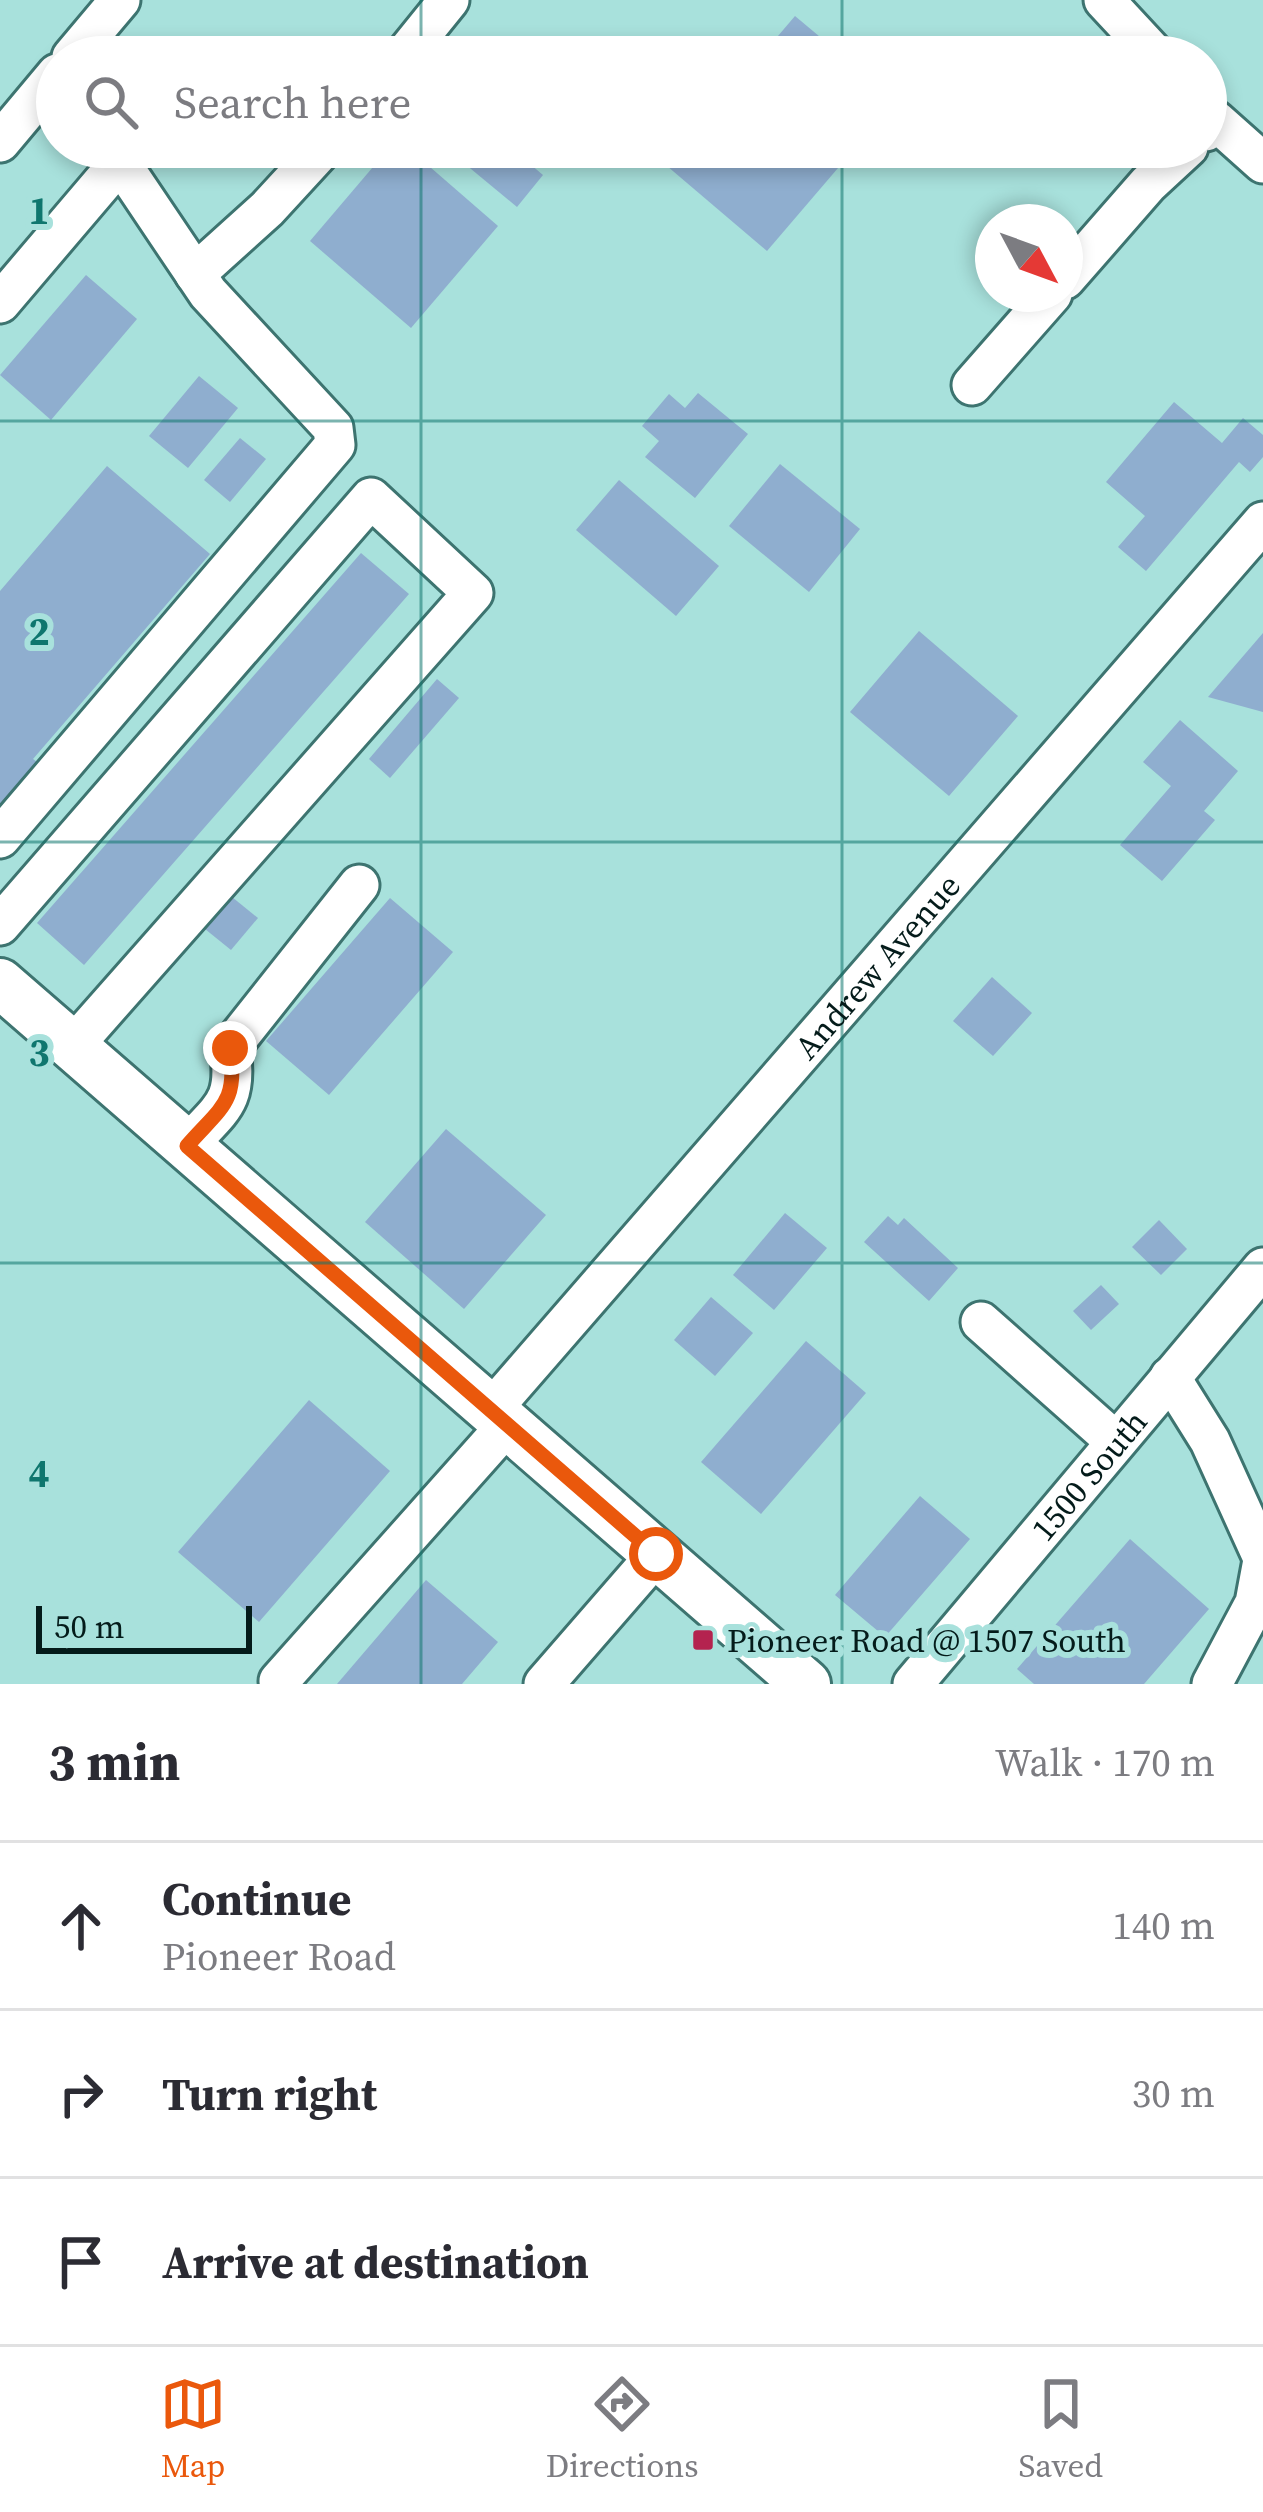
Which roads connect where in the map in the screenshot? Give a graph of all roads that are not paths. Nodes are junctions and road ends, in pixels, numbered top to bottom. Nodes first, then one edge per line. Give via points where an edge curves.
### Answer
1 (120, 0) edge
2 (448, 0) edge
3 (1104, 0) edge
4 (90, 36) edge
5 (420, 36) edge
6 (1137, 36) edge
7 (36, 105) edge
8 (1227, 141) edge
9 (0, 142) edge
10 (1263, 164) edge
11 (102, 168) edge
12 (123, 168) edge
13 (305, 168) edge
14 (1164, 168) edge
15 (1083, 258) edge
16 (195, 274) junction
17 (0, 303) edge
18 (1036, 312) edge
19 (972, 385) dead end
20 (1263, 522) edge
21 (0, 838) edge
22 (359, 885) dead end
23 (0, 925) edge
24 (0, 982) edge
25 (74, 1046) junction
26 (187, 1146) junction
27 (1263, 1268) edge
28 (981, 1322) dead end
29 (1170, 1377) junction
30 (499, 1417) junction
31 (1115, 1441) junction
32 (656, 1554) junction
33 (1263, 1559) edge
34 (279, 1681) edge
35 (544, 1684) edge
36 (806, 1684) edge
37 (913, 1684) edge
38 (1212, 1684) edge

1 - 4 street
2 - 5 street
3 - 6 street
7 - 9 street
8 - 10 street
11 - 17 street
12 - 16 street
13 - 16 street
14 - 15 street
16 - 21 street via 333,428 335,446
18 - 19 street
20 - 30 street, Andrew Avenue
22 - 26 street via 230,1048 229,1098
23 - 25 street via 371,498 473,592
24 - 25 main road
25 - 26 main road
26 - 30 main road
27 - 29 street, 1500 South
28 - 31 street
29 - 31 street, 1500 South
29 - 33 street via 1210,1441
30 - 32 main road
30 - 34 street, Andrew Avenue
31 - 37 street, 1500 South
32 - 35 street
32 - 36 main road
33 - 38 street via 1255,1603

